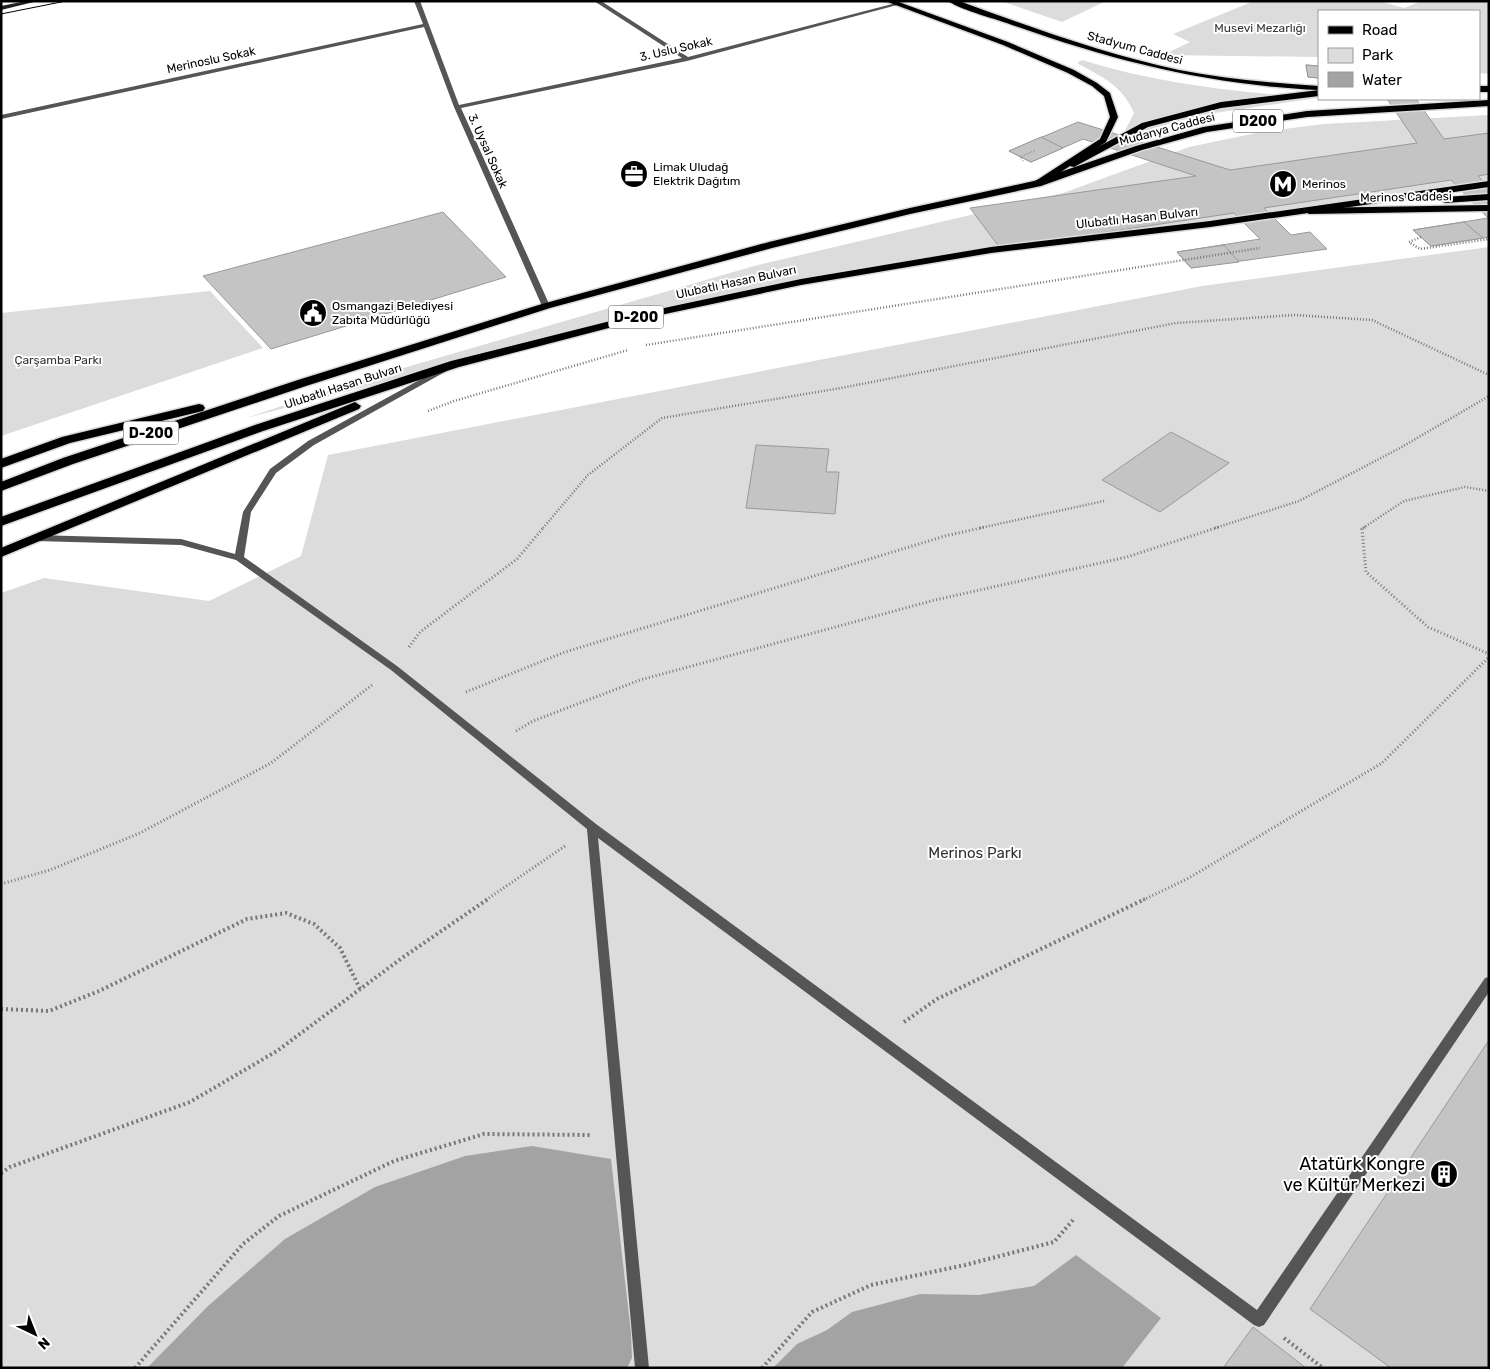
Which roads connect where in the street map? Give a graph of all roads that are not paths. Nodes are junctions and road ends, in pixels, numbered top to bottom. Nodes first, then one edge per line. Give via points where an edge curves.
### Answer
1 (35, 1) edge
2 (417, 1) edge
3 (597, 1) edge
4 (888, 1) edge
5 (951, 1) edge
6 (898, 4) junction
7 (1, 8) edge
8 (426, 25) junction
9 (686, 59) junction
10 (1318, 88) edge
11 (1318, 93) edge
12 (1489, 103) edge
13 (457, 107) junction
14 (1, 116) edge
15 (1037, 184) junction
16 (1489, 184) edge
17 (1489, 196) edge
18 (1489, 208) edge
19 (1294, 211) junction
20 (546, 306) junction
21 (454, 364) junction
22 (302, 383) junction
23 (1, 464) edge
24 (1, 487) edge
25 (1, 522) edge
26 (35, 538) junction
27 (1, 553) edge
28 (239, 558) junction
29 (592, 828) junction
30 (1489, 982) edge
31 (642, 1368) edge

1 - 7 main road
2 - 8 street, 3. Uysal Sokak
3 - 9 street
4 - 6 main road
5 - 10 main road, Stadyum Caddesi via 1099,51 1162,68 1226,80
6 - 9 street, 3. Uslu Sokak
6 - 15 main road via 1058,65 1087,79 1108,95 1114,117 1103,140
8 - 13 street, 3. Uysal Sokak
8 - 14 street, Merinoslu Sokak
9 - 13 street, 3. Uslu Sokak
11 - 15 highway via 1221,105 1145,124
12 - 15 highway, Mudanya Caddesi / D200 via 1307,114 1206,128
13 - 20 street, 3. Uysal Sokak
15 - 20 highway, Ulubatlı Hasan Bulvarı / D-200 via 910,210 769,245
16 - 19 highway
17 - 19 highway
18 - 19 main road, Merinos Caddesi
19 - 21 highway, Ulubatlı Hasan Bulvarı / D-200 via 991,250 801,282 650,314
20 - 22 highway, Ulubatlı Hasan Bulvarı / D-200
21 - 25 highway, Ulubatlı Hasan Bulvarı / D-200 via 259,428
21 - 26 highway
21 - 28 street via 311,443 273,471 247,512
22 - 23 highway via 66,440
22 - 24 highway, Ulubatlı Hasan Bulvarı / D-200 via 68,461
26 - 27 highway
26 - 28 street via 181,542
28 - 29 street via 394,668
29 - 30 street via 1259,1320
29 - 31 street

